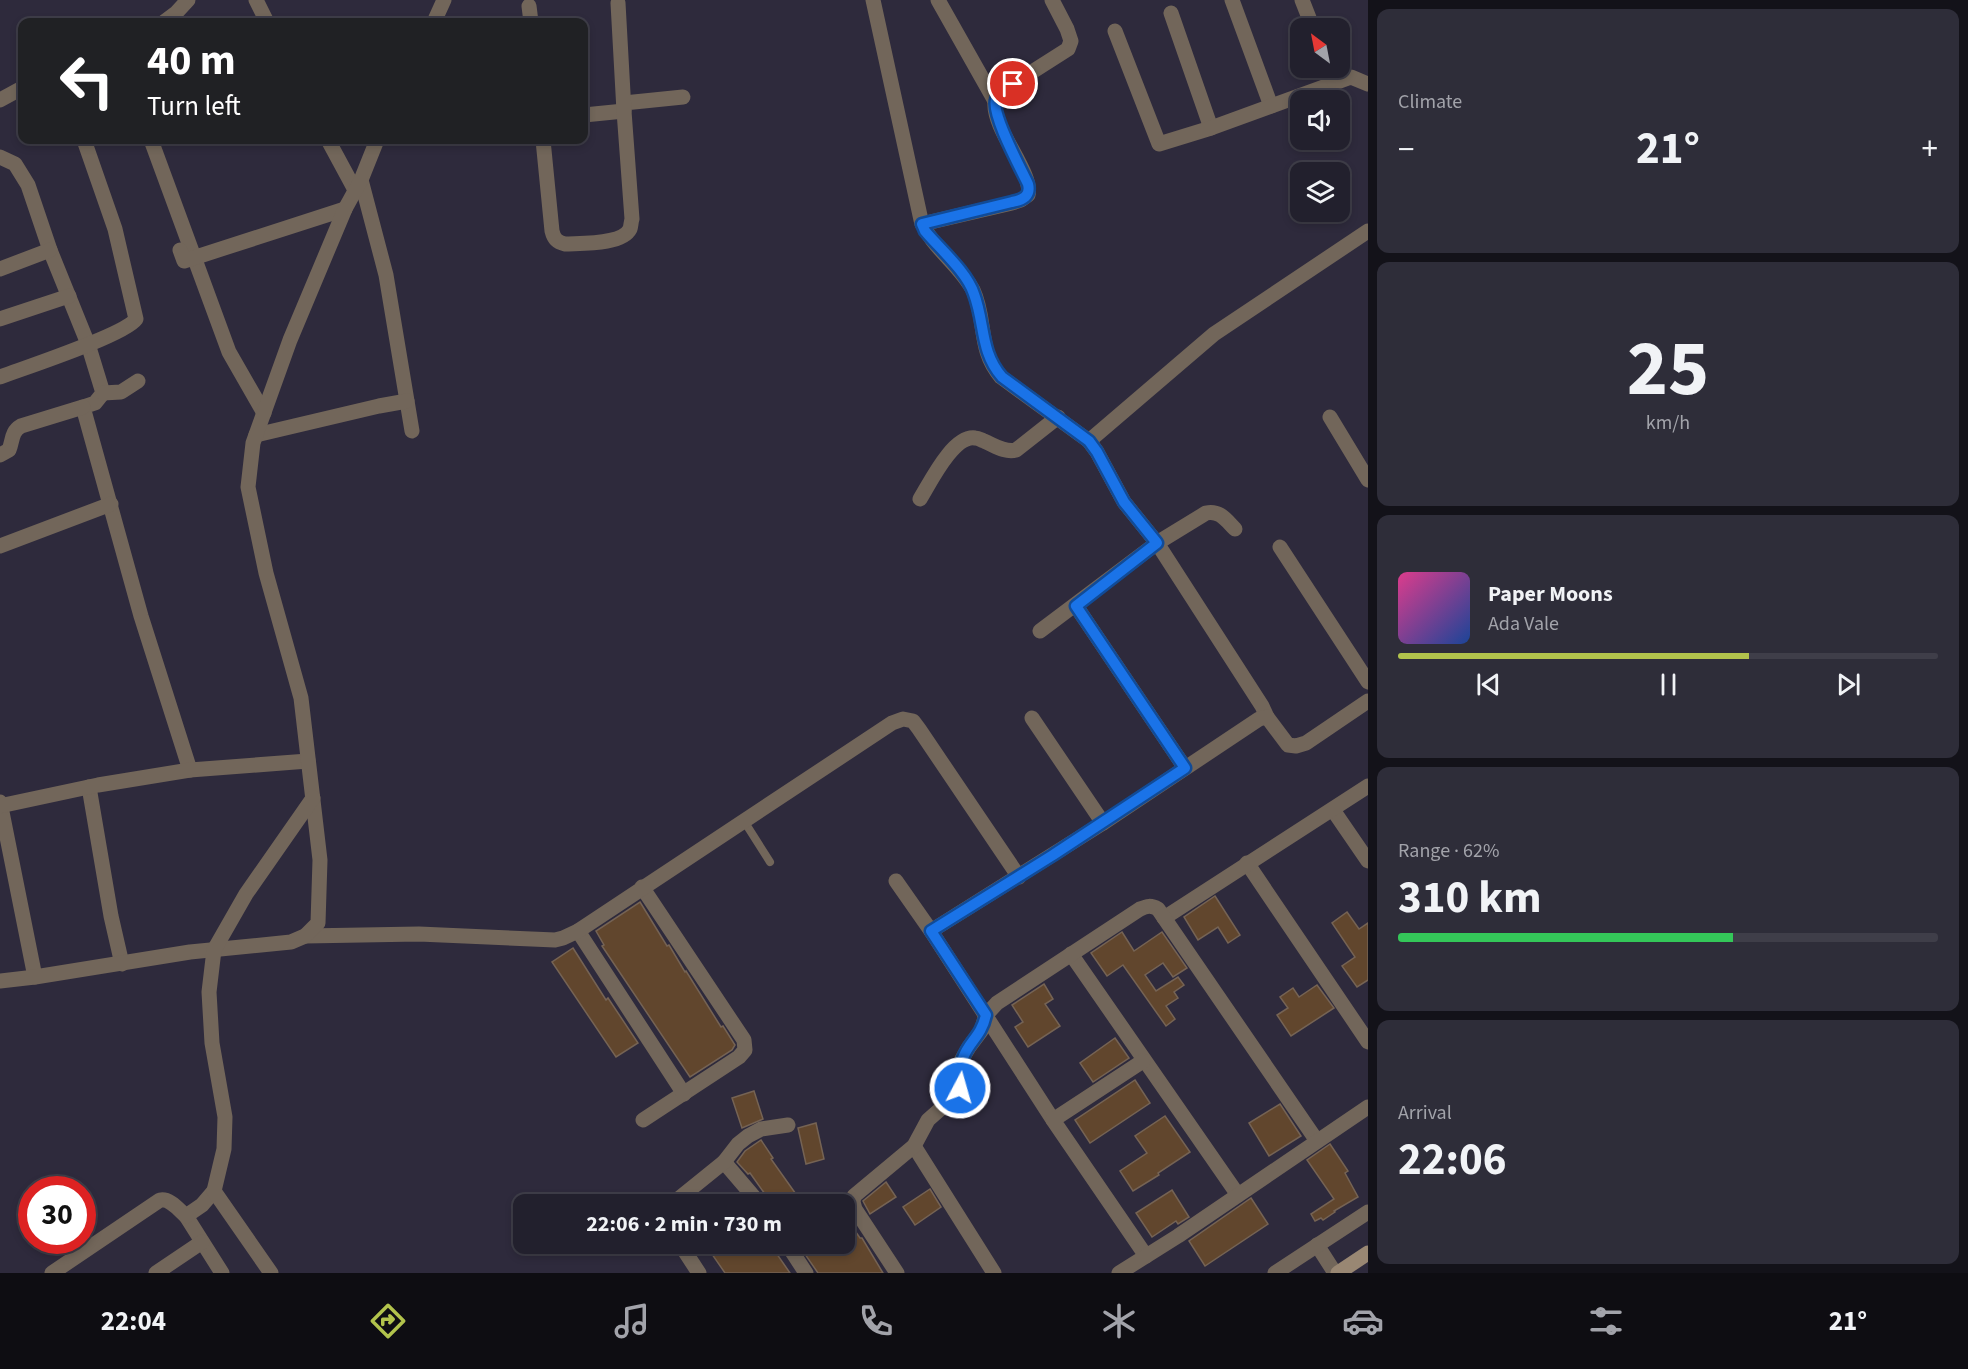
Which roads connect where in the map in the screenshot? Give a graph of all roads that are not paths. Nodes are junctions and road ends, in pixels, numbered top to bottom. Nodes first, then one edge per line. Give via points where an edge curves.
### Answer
1 (188, 0) edge
2 (256, 0) edge
3 (444, 0) edge
4 (873, 0) edge
5 (938, 0) edge
6 (1052, 0) edge
7 (1232, 0) edge
8 (1302, 0) edge
9 (618, 3) dead end
10 (529, 6) dead end
11 (1171, 13) dead end
12 (169, 18) edge
13 (265, 18) edge
14 (436, 18) edge
15 (530, 18) edge
16 (1309, 18) edge
17 (1115, 31) dead end
18 (1333, 78) edge
19 (1335, 83) junction
20 (1368, 84) edge
21 (18, 90) edge
22 (682, 97) dead end
23 (0, 100) edge
24 (995, 100) junction
25 (1271, 106) junction
26 (624, 107) junction
27 (588, 114) edge
28 (1210, 128) junction
29 (85, 144) edge
30 (153, 144) edge
31 (331, 144) edge
32 (375, 144) edge
33 (543, 144) edge
34 (0, 157) edge
35 (358, 185) junction
36 (345, 209) junction
37 (922, 224) junction
38 (1368, 231) edge
39 (50, 250) junction
40 (180, 250) dead end
41 (195, 257) junction
42 (0, 269) edge
43 (69, 296) junction
44 (0, 320) edge
45 (88, 344) junction
46 (0, 377) edge
47 (138, 381) dead end
48 (103, 393) junction
49 (407, 401) junction
50 (83, 407) junction
51 (264, 412) junction
52 (1058, 417) junction
53 (1330, 417) dead end
54 (412, 431) dead end
55 (256, 435) junction
56 (1089, 441) junction
57 (0, 454) edge
58 (1368, 480) edge
59 (920, 499) dead end
60 (111, 504) junction
61 (1235, 529) dead end
62 (1157, 543) junction
63 (0, 546) edge
64 (1280, 547) dead end
65 (1076, 606) junction
66 (1040, 632) dead end
67 (1368, 682) edge
68 (1368, 701) edge
69 (1267, 717) junction
70 (1032, 718) dead end
71 (308, 761) junction
72 (1185, 768) junction
73 (190, 770) junction
74 (1368, 786) edge
75 (89, 787) junction
76 (313, 798) junction
77 (0, 805) edge
78 (1334, 810) junction
79 (744, 821) junction
80 (1103, 823) junction
81 (1368, 861) edge
82 (770, 862) dead end
83 (1247, 863) junction
84 (1019, 877) junction
85 (896, 881) dead end
86 (642, 887) junction
87 (1164, 918) junction
88 (578, 931) junction
89 (931, 931) junction
90 (304, 936) junction
91 (214, 950) junction
92 (1071, 954) junction
93 (122, 964) junction
94 (35, 977) junction
95 (0, 981) edge
96 (986, 1015) junction
97 (1368, 1042) edge
98 (1143, 1061) junction
99 (684, 1094) junction
100 (1368, 1107) edge
101 (643, 1120) dead end
102 (1053, 1120) junction
103 (788, 1125) dead end
104 (1317, 1141) junction
105 (914, 1146) junction
106 (724, 1162) junction
107 (214, 1191) junction
108 (684, 1194) edge
109 (751, 1194) edge
110 (1238, 1195) junction
111 (1368, 1212) edge
112 (186, 1216) junction
113 (202, 1242) junction
114 (1317, 1245) junction
115 (1368, 1253) edge
116 (687, 1254) edge
117 (794, 1254) edge
118 (1146, 1256) junction
119 (52, 1273) edge
120 (156, 1273) edge
121 (222, 1273) edge
122 (271, 1273) edge
123 (699, 1273) edge
124 (806, 1273) edge
125 (897, 1273) edge
126 (994, 1273) edge
127 (1119, 1273) edge
128 (1275, 1273) edge
129 (1336, 1273) edge

1 - 12 street
2 - 13 street
3 - 14 street
4 - 37 street
5 - 24 street
6 - 24 street via 1071,41 1068,49 1002,91
7 - 25 street
8 - 16 street
9 - 26 street
10 - 15 street
11 - 28 street
17 - 28 street via 1159,144
18 - 19 street
19 - 20 street via 1351,77
19 - 25 street
21 - 23 street
22 - 26 street
24 - 37 street via 1010,148 1028,184 1028,195 1022,200
25 - 28 street
26 - 27 street
26 - 33 street via 632,219 630,229 616,240 565,244 554,238
29 - 45 street via 115,229 136,319 128,327
30 - 41 street
31 - 35 street
32 - 35 street
34 - 39 street via 15,164 22,173
35 - 36 street
35 - 49 street via 386,275
36 - 41 street
36 - 51 street
37 - 52 street via 974,292 987,356 993,367
38 - 56 street via 1214,334
39 - 42 street
39 - 43 street
40 - 41 street via 184,261
41 - 51 street via 229,352
43 - 44 street
43 - 45 street
45 - 46 street
45 - 48 street
47 - 48 street via 121,392
48 - 50 street via 95,403
49 - 54 street
49 - 55 street
50 - 57 street via 15,429 9,450
50 - 60 street
51 - 55 street
52 - 56 street
52 - 59 street via 1016,450 976,438 964,440 947,457
53 - 58 street
55 - 71 street via 248,487 266,573 301,698
56 - 62 street via 1124,502
60 - 63 street
60 - 73 street via 141,616
61 - 62 street via 1214,511
62 - 65 street
62 - 69 street
64 - 67 street
65 - 66 street
65 - 72 street
68 - 69 street via 1296,746 1288,745
69 - 72 street
70 - 80 street
71 - 73 street
71 - 76 street
72 - 80 street
73 - 75 street
74 - 78 street
75 - 77 street
75 - 93 street
76 - 90 street via 320,860 318,923
76 - 91 street via 246,894
77 - 94 street
78 - 81 street
78 - 83 street
79 - 82 lane
79 - 84 street via 892,723 913,721
79 - 86 street
80 - 84 street
83 - 87 street
83 - 97 street
84 - 89 street
85 - 89 street
86 - 88 street
86 - 99 street via 744,1040 745,1050 739,1058
87 - 92 street via 1154,906 1140,909
87 - 104 street
88 - 90 street via 555,940 419,934
88 - 99 street
89 - 96 street
90 - 91 street via 291,942
91 - 93 street
91 - 107 street via 209,992 212,1043 225,1117 224,1149
92 - 96 street via 1002,998
92 - 98 street
93 - 94 street
94 - 95 street
96 - 102 street
96 - 105 street via 981,1031 962,1059 960,1088 928,1120
98 - 102 street
98 - 110 street
99 - 101 street
100 - 104 street
102 - 118 street
103 - 106 street via 748,1136
104 - 110 street
105 - 125 street via 860,1190 853,1202
105 - 126 street
106 - 108 street
106 - 109 street
107 - 112 street
107 - 122 street
110 - 118 street
111 - 114 street
112 - 113 street
112 - 119 street via 171,1202 159,1200
113 - 120 street
113 - 121 street
114 - 128 street
114 - 129 street
115 - 129 street
116 - 123 street
117 - 124 street
118 - 127 street

